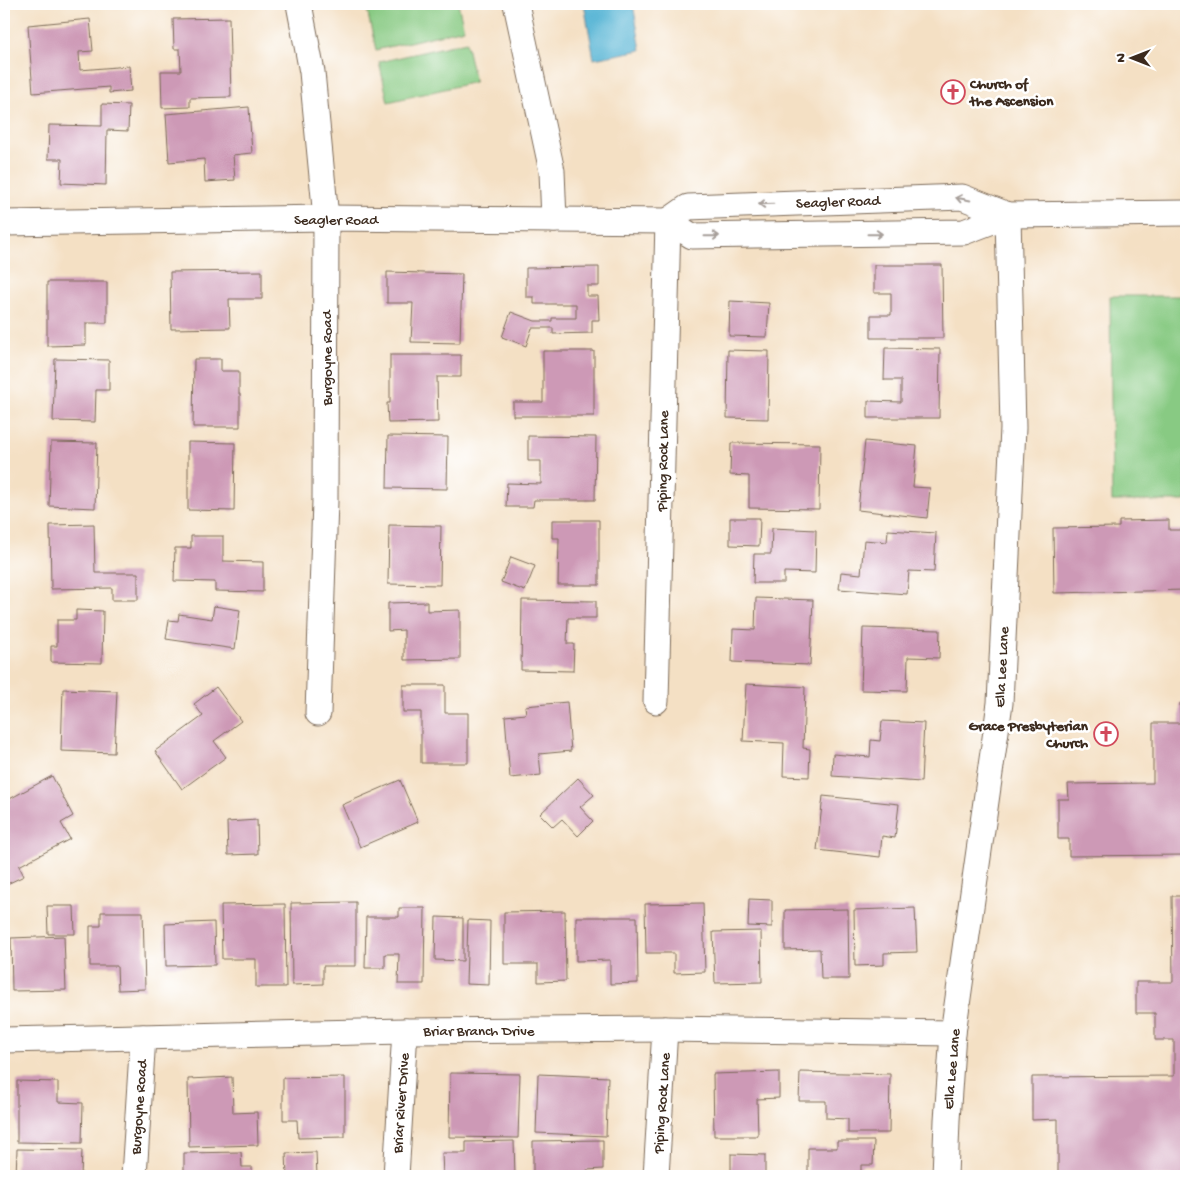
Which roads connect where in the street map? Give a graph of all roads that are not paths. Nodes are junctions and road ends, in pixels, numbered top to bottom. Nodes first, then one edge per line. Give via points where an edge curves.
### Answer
1 (299, 4) edge
2 (516, 4) edge
3 (1186, 213) edge
4 (1008, 215) junction
5 (326, 218) junction
6 (554, 220) junction
7 (668, 221) junction
8 (4, 223) edge
9 (656, 701) dead end
10 (318, 713) dead end
11 (666, 1029) junction
12 (405, 1031) junction
13 (953, 1033) junction
14 (143, 1037) junction
15 (4, 1040) edge
16 (134, 1176) edge
17 (396, 1176) edge
18 (656, 1176) edge
19 (945, 1176) edge

1 - 5 street, Burgoyne Road via 312,72
2 - 6 street via 552,171
3 - 4 street, Seagler Road
7 -> 4 street, Seagler Road via 692,236 964,232
4 -> 7 street, Seagler Road via 962,197 688,207
4 - 13 street, Ella Lee Lane via 1013,428 1000,702
5 - 6 street, Seagler Road
5 - 8 street, Seagler Road
5 - 10 street, Burgoyne Road via 325,501
6 - 7 street, Seagler Road
7 - 9 street, Piping Rock Lane
11 - 12 street, Briar Branch Drive
11 - 13 street, Briar Branch Drive
11 - 18 street, Piping Rock Lane
12 - 14 street, Briar Branch Drive
12 - 17 street, Briar River Drive
13 - 19 street, Ella Lee Lane
14 - 15 street, Briar Branch Drive
14 - 16 street, Burgoyne Road

